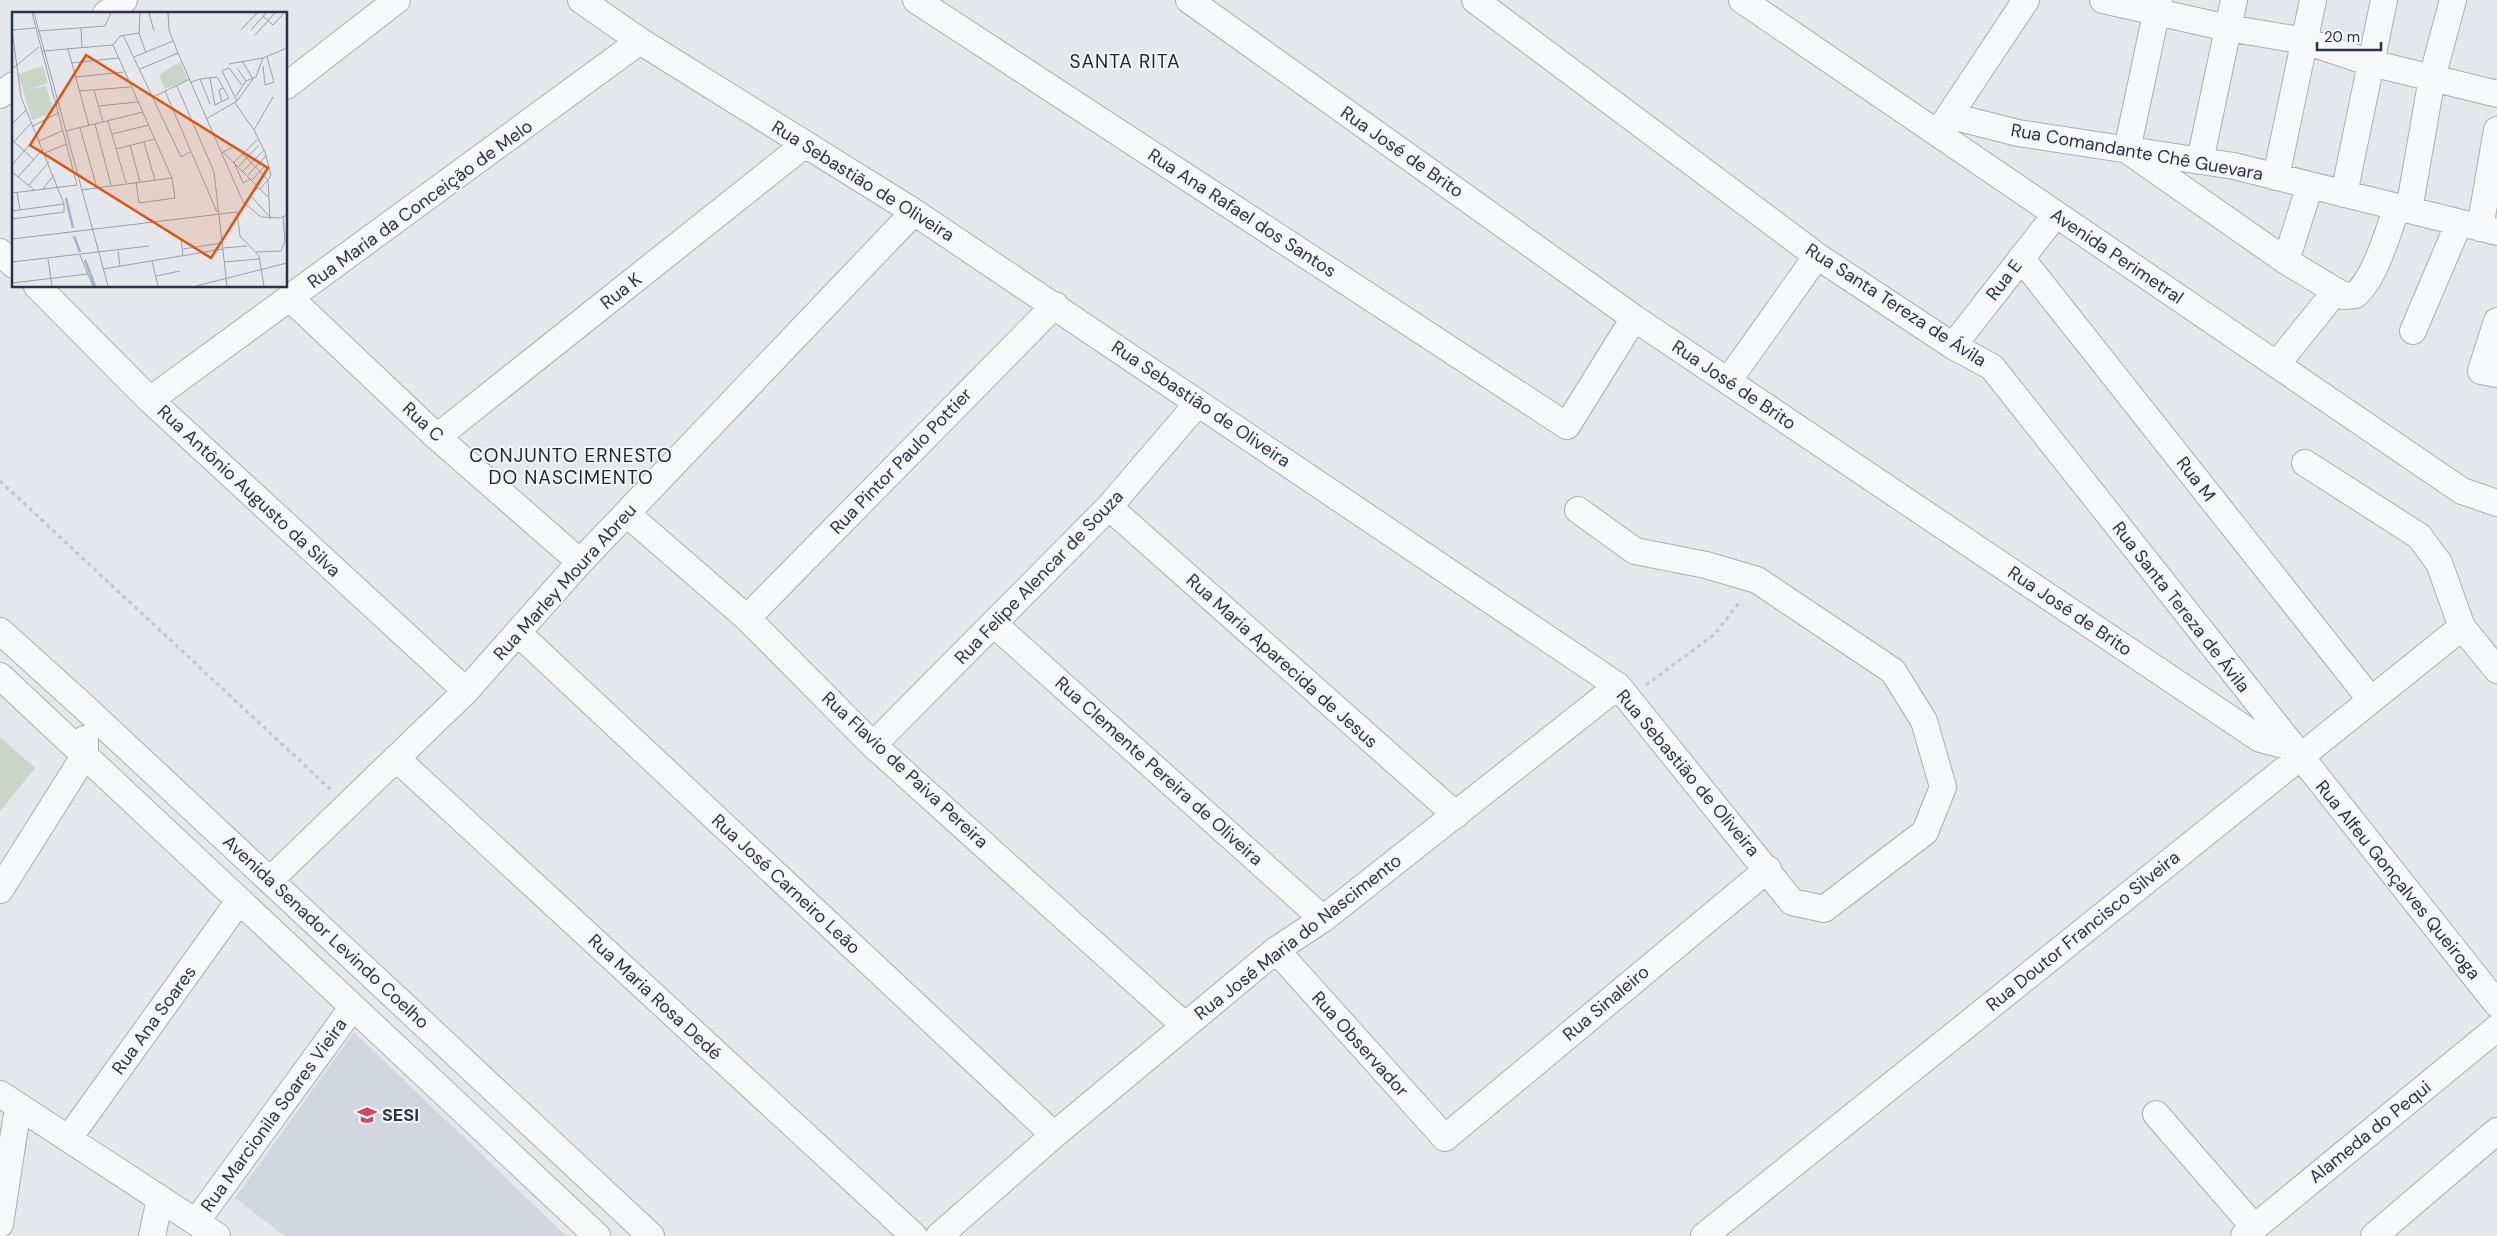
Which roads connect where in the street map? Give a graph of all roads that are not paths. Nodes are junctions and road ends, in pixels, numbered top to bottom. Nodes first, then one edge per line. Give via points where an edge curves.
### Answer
1 (124, 0) edge
2 (397, 0) edge
3 (581, 0) edge
4 (917, 0) edge
5 (1189, 0) edge
6 (1742, 0) edge
7 (2026, 0) edge
8 (2104, 0) edge
9 (2234, 0) edge
10 (2313, 0) edge
11 (2384, 0) edge
12 (2453, 0) edge
13 (1490, 4) edge
14 (2158, 5) edge
15 (109, 12) edge
16 (2228, 28) junction
17 (640, 41) junction
18 (2305, 41) junction
19 (2371, 63) junction
20 (2432, 78) junction
21 (288, 84) edge
22 (12, 86) edge
23 (2497, 94) edge
24 (0, 95) edge
25 (1945, 124) junction
26 (2497, 130) edge
27 (804, 145) junction
28 (2128, 150) junction
29 (2200, 161) junction
30 (2276, 177) junction
31 (2310, 186) junction
32 (2344, 194) junction
33 (2403, 209) junction
34 (914, 212) junction
35 (2056, 214) junction
36 (2478, 228) edge
37 (0, 252) edge
38 (1817, 256) junction
39 (2021, 258) junction
40 (2286, 261) junction
41 (12, 263) edge
42 (39, 288) edge
43 (2342, 294) junction
44 (291, 299) junction
45 (1055, 305) junction
46 (1634, 318) junction
47 (2497, 321) edge
48 (2413, 331) dead end
49 (1954, 346) junction
50 (2277, 364) junction
51 (2489, 372) edge
52 (1728, 381) junction
53 (150, 400) junction
54 (1198, 403) junction
55 (438, 437) junction
56 (2305, 463) dead end
57 (2497, 503) edge
58 (1109, 507) junction
59 (1578, 510) dead end
60 (627, 514) junction
61 (580, 562) junction
62 (747, 618) junction
63 (994, 624) junction
64 (2462, 627) junction
65 (0, 631) edge
66 (518, 633) junction
67 (2497, 670) edge
68 (0, 676) edge
69 (1618, 686) junction
70 (466, 691) junction
71 (2371, 700) junction
72 (83, 706) junction
73 (873, 745) junction
74 (2295, 752) junction
75 (85, 755) junction
76 (396, 758) junction
77 (1456, 815) junction
78 (1768, 869) junction
79 (270, 880) junction
80 (0, 890) edge
81 (239, 901) junction
82 (1323, 919) junction
83 (1276, 950) junction
84 (2497, 1004) edge
85 (352, 1008) junction
86 (1184, 1025) junction
87 (2497, 1028) edge
88 (9, 1100) edge
89 (2156, 1114) dead end
90 (2497, 1130) edge
91 (1054, 1135) junction
92 (69, 1138) junction
93 (1445, 1138) joint
94 (160, 1199) junction
95 (0, 1224) edge
96 (207, 1229) edge
97 (2249, 1232) edge
98 (152, 1236) edge
99 (596, 1236) edge
100 (651, 1236) edge
101 (914, 1236) edge
102 (939, 1236) edge
103 (1704, 1236) edge
104 (2374, 1236) edge

1 - 15 street
2 - 21 street
3 - 17 street, Rua Sebastião de Oliveira
4 - 46 street, Rua Ana Rafael dos Santos via 1567,426
5 - 46 street, Rua José de Brito
6 - 25 street, Avenida Perimetral
7 - 25 street
8 - 14 street
9 - 16 street
10 - 18 street
11 - 19 street
12 - 20 street
13 - 38 street, Rua Santa Tereza de Ávila
14 - 16 street
14 - 28 street
16 - 18 street
16 - 29 street
17 - 27 street, Rua Sebastião de Oliveira
17 - 44 street, Rua Maria da Conceição de Melo
18 - 19 street
18 - 30 street
19 - 20 street
19 - 32 street
20 - 23 street
20 - 33 street
22 - 24 street
25 - 28 street, Rua Comandante Chê Guevara
25 - 35 street, Avenida Perimetral
26 - 36 street
27 - 34 street, Rua Sebastião de Oliveira
27 - 55 street, Rua K
28 - 29 street, Rua Comandante Chê Guevara
28 - 40 street
29 - 30 street, Rua Comandante Chê Guevara
30 - 31 street, Rua Comandante Chê Guevara
31 - 32 street, Rua Comandante Chê Guevara
31 - 40 street
32 - 33 street, Rua Comandante Chê Guevara
33 - 36 street, Rua Comandante Chê Guevara
33 - 43 street via 2364,285 2355,295
34 - 45 street, Rua Sebastião de Oliveira
34 - 60 street, Rua Marley Moura Abreu
35 - 39 street, Rua E
35 - 50 street, Avenida Perimetral
36 - 48 street
37 - 41 street
38 - 49 street, Rua Santa Tereza de Ávila
38 - 52 street
39 - 49 street, Rua E
39 - 71 street, Rua M
40 - 43 street
42 - 53 street, Rua Antônio Augusto da Silva
43 - 50 street
44 - 53 street, Rua Maria da Conceição de Melo
44 - 55 street, Rua C
45 - 54 street, Rua Sebastião de Oliveira
45 - 62 street, Rua Pintor Paulo Pottier
46 - 52 street, Rua José de Brito
47 - 51 street
49 - 74 street, Rua Santa Tereza de Ávila via 1992,367
50 - 57 street, Avenida Perimetral via 2462,492
52 - 74 street, Rua José de Brito via 2260,739
53 - 70 street, Rua Antônio Augusto da Silva
54 - 58 street, Rua Felipe Alencar de Souza
54 - 69 street, Rua Sebastião de Oliveira
55 - 61 street, Rua C
56 - 64 street via 2419,536 2439,563
58 - 63 street, Rua Felipe Alencar de Souza
58 - 77 street, Rua Maria Aparecida de Jesus
59 - 78 street, Rua Sebastião de Oliveira via 1635,551 1706,565 1756,580 1893,671 1924,721 1943,787 1926,832 1824,909 1792,902
60 - 61 street, Rua Marley Moura Abreu
60 - 62 street, Rua Flavio de Paiva Pereira
61 - 66 street, Rua Marley Moura Abreu
62 - 73 street, Rua Flavio de Paiva Pereira
63 - 73 street, Rua Felipe Alencar de Souza
63 - 82 street, Rua Clemente Pereira de Oliveira
64 - 67 street
64 - 71 street, Rua Doutor Francisco Silveira
65 - 72 street, Avenida Senador Levindo Coelho
66 - 70 street, Rua Marley Moura Abreu
66 - 91 street, Rua José Carneiro Leão
68 - 75 street, Avenida Senador Levindo Coelho
69 - 77 street, Rua José Maria do Nascimento
69 - 78 street, Rua Sebastião de Oliveira
70 - 76 street, Rua Marley Moura Abreu
71 - 74 street, Rua Doutor Francisco Silveira
72 - 75 street
72 - 79 street, Avenida Senador Levindo Coelho
73 - 86 street, Rua Flavio de Paiva Pereira
74 - 84 street, Rua Alfeu Gonçalves Queiroga
74 - 103 street, Rua Doutor Francisco Silveira
75 - 80 street
75 - 81 street, Avenida Senador Levindo Coelho
76 - 79 street, Rua Marley Moura Abreu
76 - 101 street, Rua Maria Rosa Dedé
77 - 82 street, Rua José Maria do Nascimento
78 - 93 street, Rua Sinaleiro
79 - 100 street, Avenida Senador Levindo Coelho
81 - 85 street, Avenida Senador Levindo Coelho
81 - 92 street, Rua Ana Soares
82 - 83 street, Rua José Maria do Nascimento
83 - 86 street, Rua José Maria do Nascimento
83 - 93 street, Rua Observador
85 - 96 street, Rua Marcionila Soares Vieira
85 - 99 street, Avenida Senador Levindo Coelho
86 - 91 street, Rua José Maria do Nascimento
87 - 97 street, Alameda do Pequi
88 - 92 street
88 - 95 street
89 - 97 street
90 - 104 street
91 - 102 street, Rua José Maria do Nascimento
92 - 94 street
94 - 96 street
94 - 98 street

